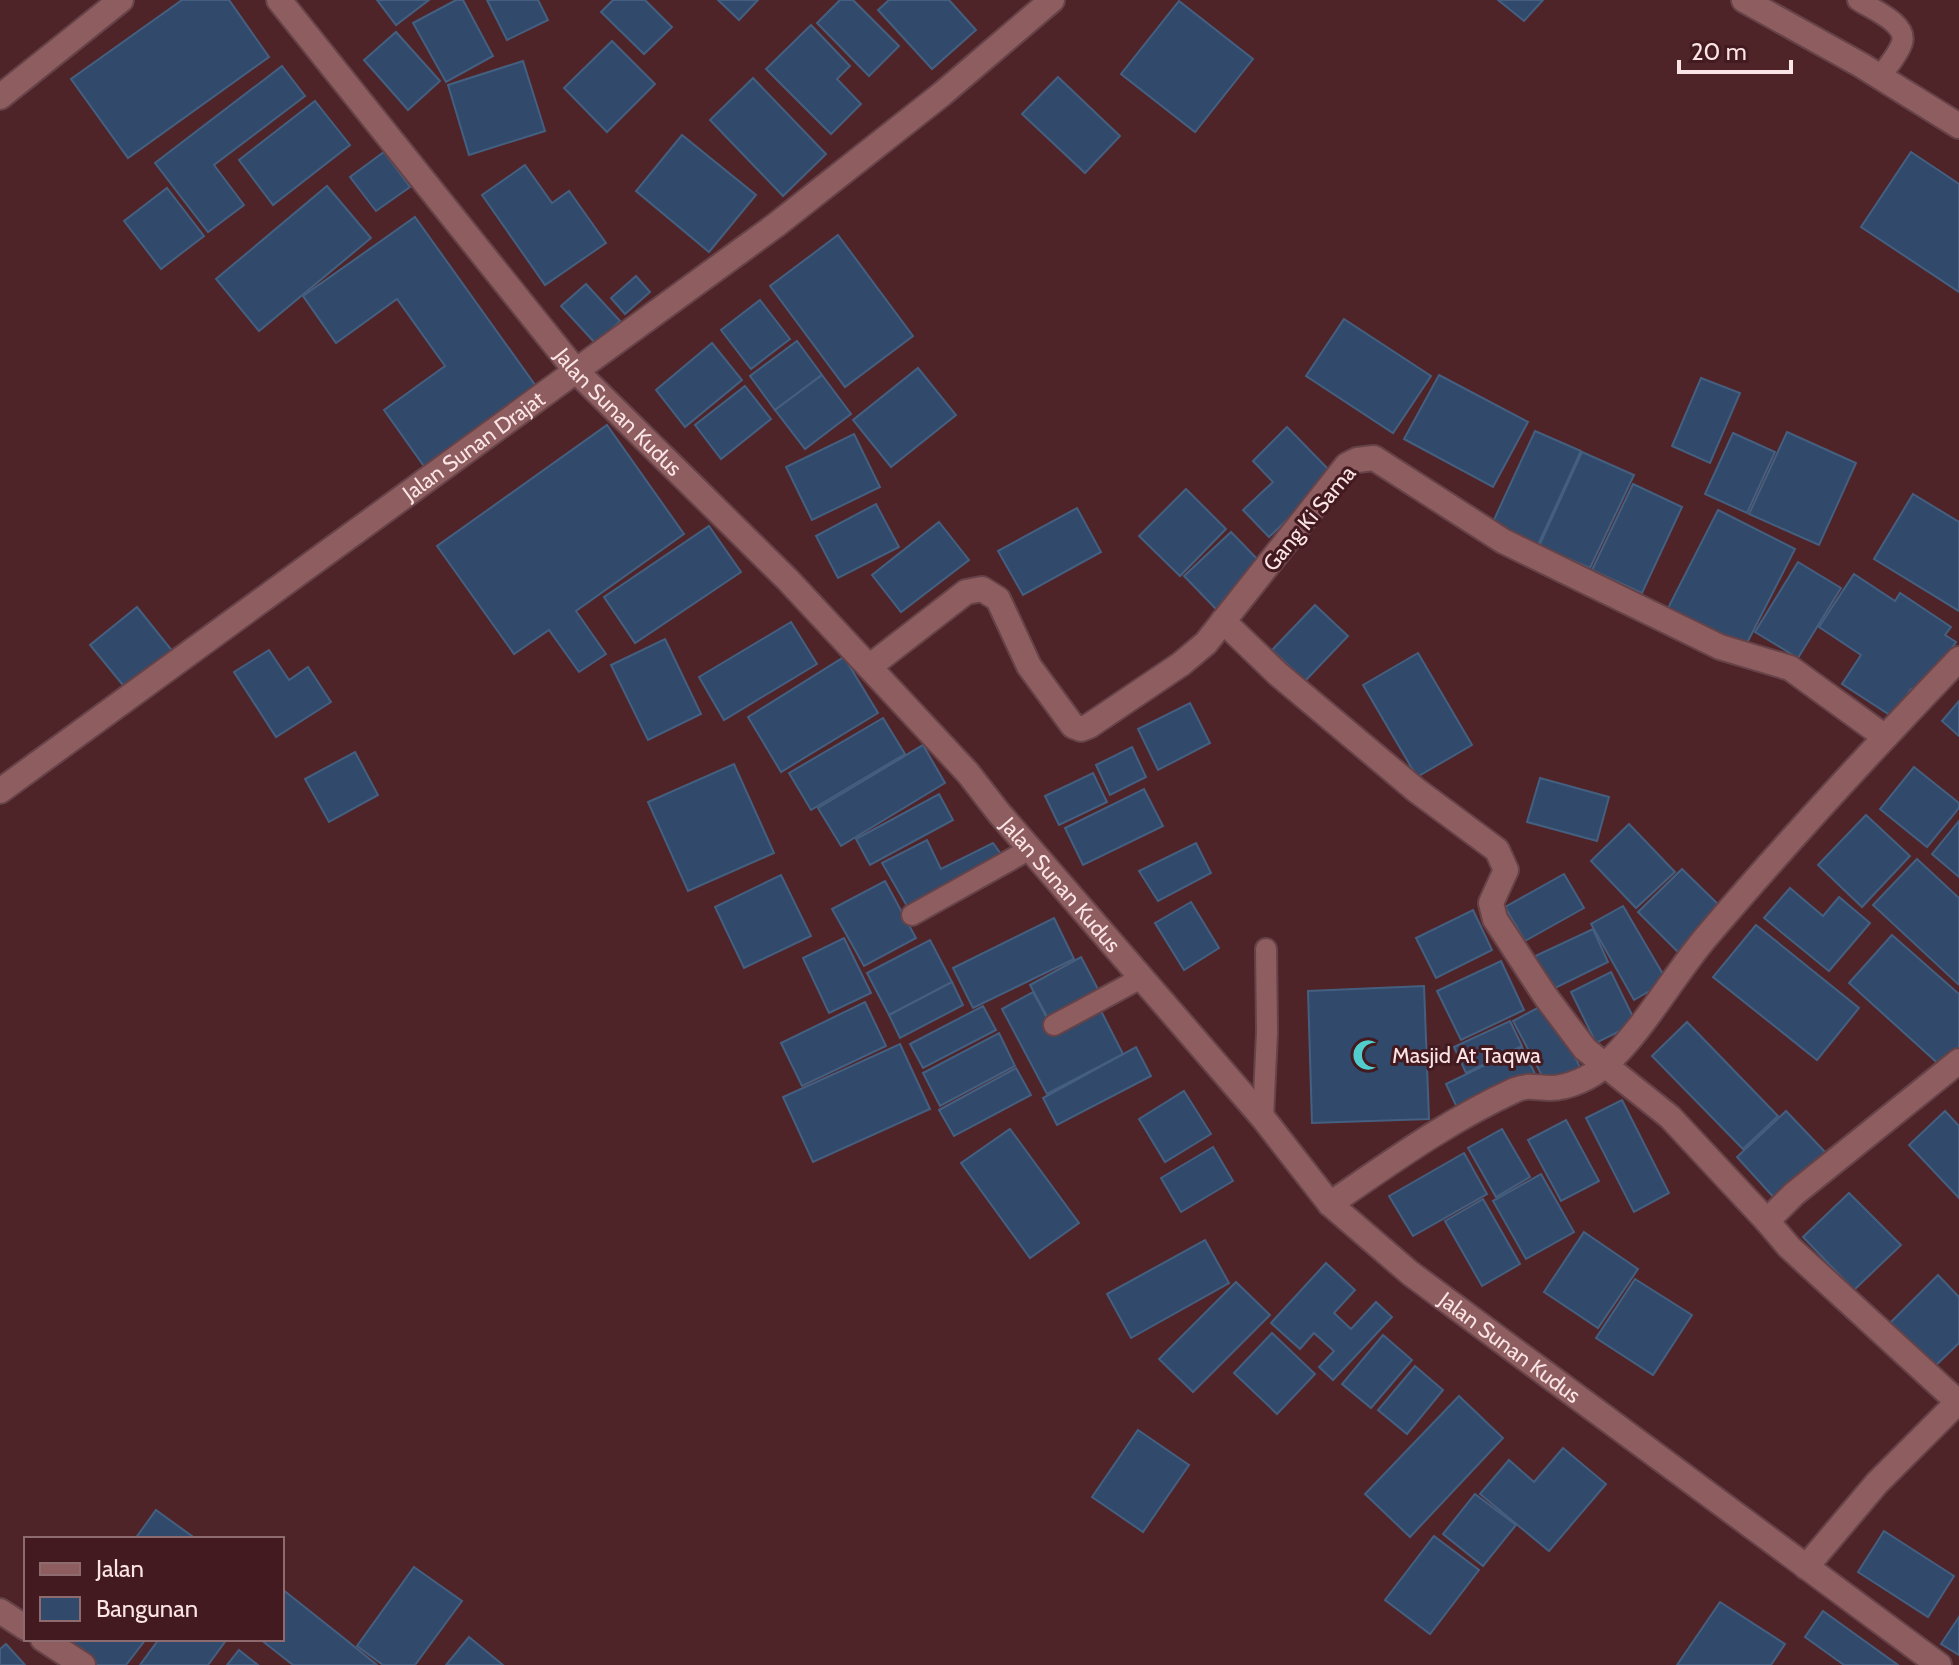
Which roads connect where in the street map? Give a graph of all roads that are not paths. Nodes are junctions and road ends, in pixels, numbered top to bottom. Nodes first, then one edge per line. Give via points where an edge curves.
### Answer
1 (121, 0) edge
2 (279, 0) edge
3 (1052, 0) edge
4 (1744, 0) edge
5 (1858, 0) edge
6 (1880, 77) junction
7 (0, 97) edge
8 (1959, 126) edge
9 (576, 371) junction
10 (1223, 621) junction
11 (1959, 659) edge
12 (869, 667) junction
13 (1885, 737) junction
14 (0, 791) edge
15 (1030, 849) junction
16 (912, 915) dead end
17 (1266, 949) dead end
18 (1141, 978) junction
19 (1054, 1025) dead end
20 (1959, 1061) edge
21 (1606, 1064) junction
22 (1263, 1118) junction
23 (1330, 1204) junction
24 (1767, 1221) junction
25 (1959, 1402) edge
26 (1806, 1567) junction
27 (0, 1611) edge
28 (24, 1627) edge
29 (46, 1641) edge
30 (83, 1665) edge
31 (1939, 1665) edge

1 - 7 street
2 - 9 street, Jalan Sunan Kudus
3 - 9 street, Jalan Sunan Drajat via 776,225
4 - 6 street
5 - 6 lane via 1898,25 1902,34 1902,43
6 - 8 street
9 - 12 street, Jalan Sunan Kudus
9 - 14 street, Jalan Sunan Drajat
10 - 12 street, Gang Ki Sama via 1181,664 1081,729 1073,726 1029,666 998,599 982,589 966,592
10 - 13 street, Gang Ki Sama via 1347,465 1374,458 1503,541 1720,647 1790,668
10 - 21 street via 1416,790 1497,850 1506,870 1491,903 1495,919 1562,1019 1585,1049
11 - 13 street
12 - 15 street, Jalan Sunan Kudus
13 - 21 street via 1705,938
15 - 16 lane
15 - 18 street, Jalan Sunan Kudus
17 - 22 lane
18 - 19 lane
18 - 22 street, Jalan Sunan Kudus
20 - 24 street
21 - 23 street via 1564,1086 1518,1088 1431,1135
21 - 24 street via 1670,1117
22 - 23 street, Jalan Sunan Kudus
23 - 26 street, Jalan Sunan Kudus via 1410,1273
24 - 25 street
25 - 26 street via 1877,1483
26 - 31 street, Jalan Sunan Kudus
27 - 28 street
29 - 30 street

